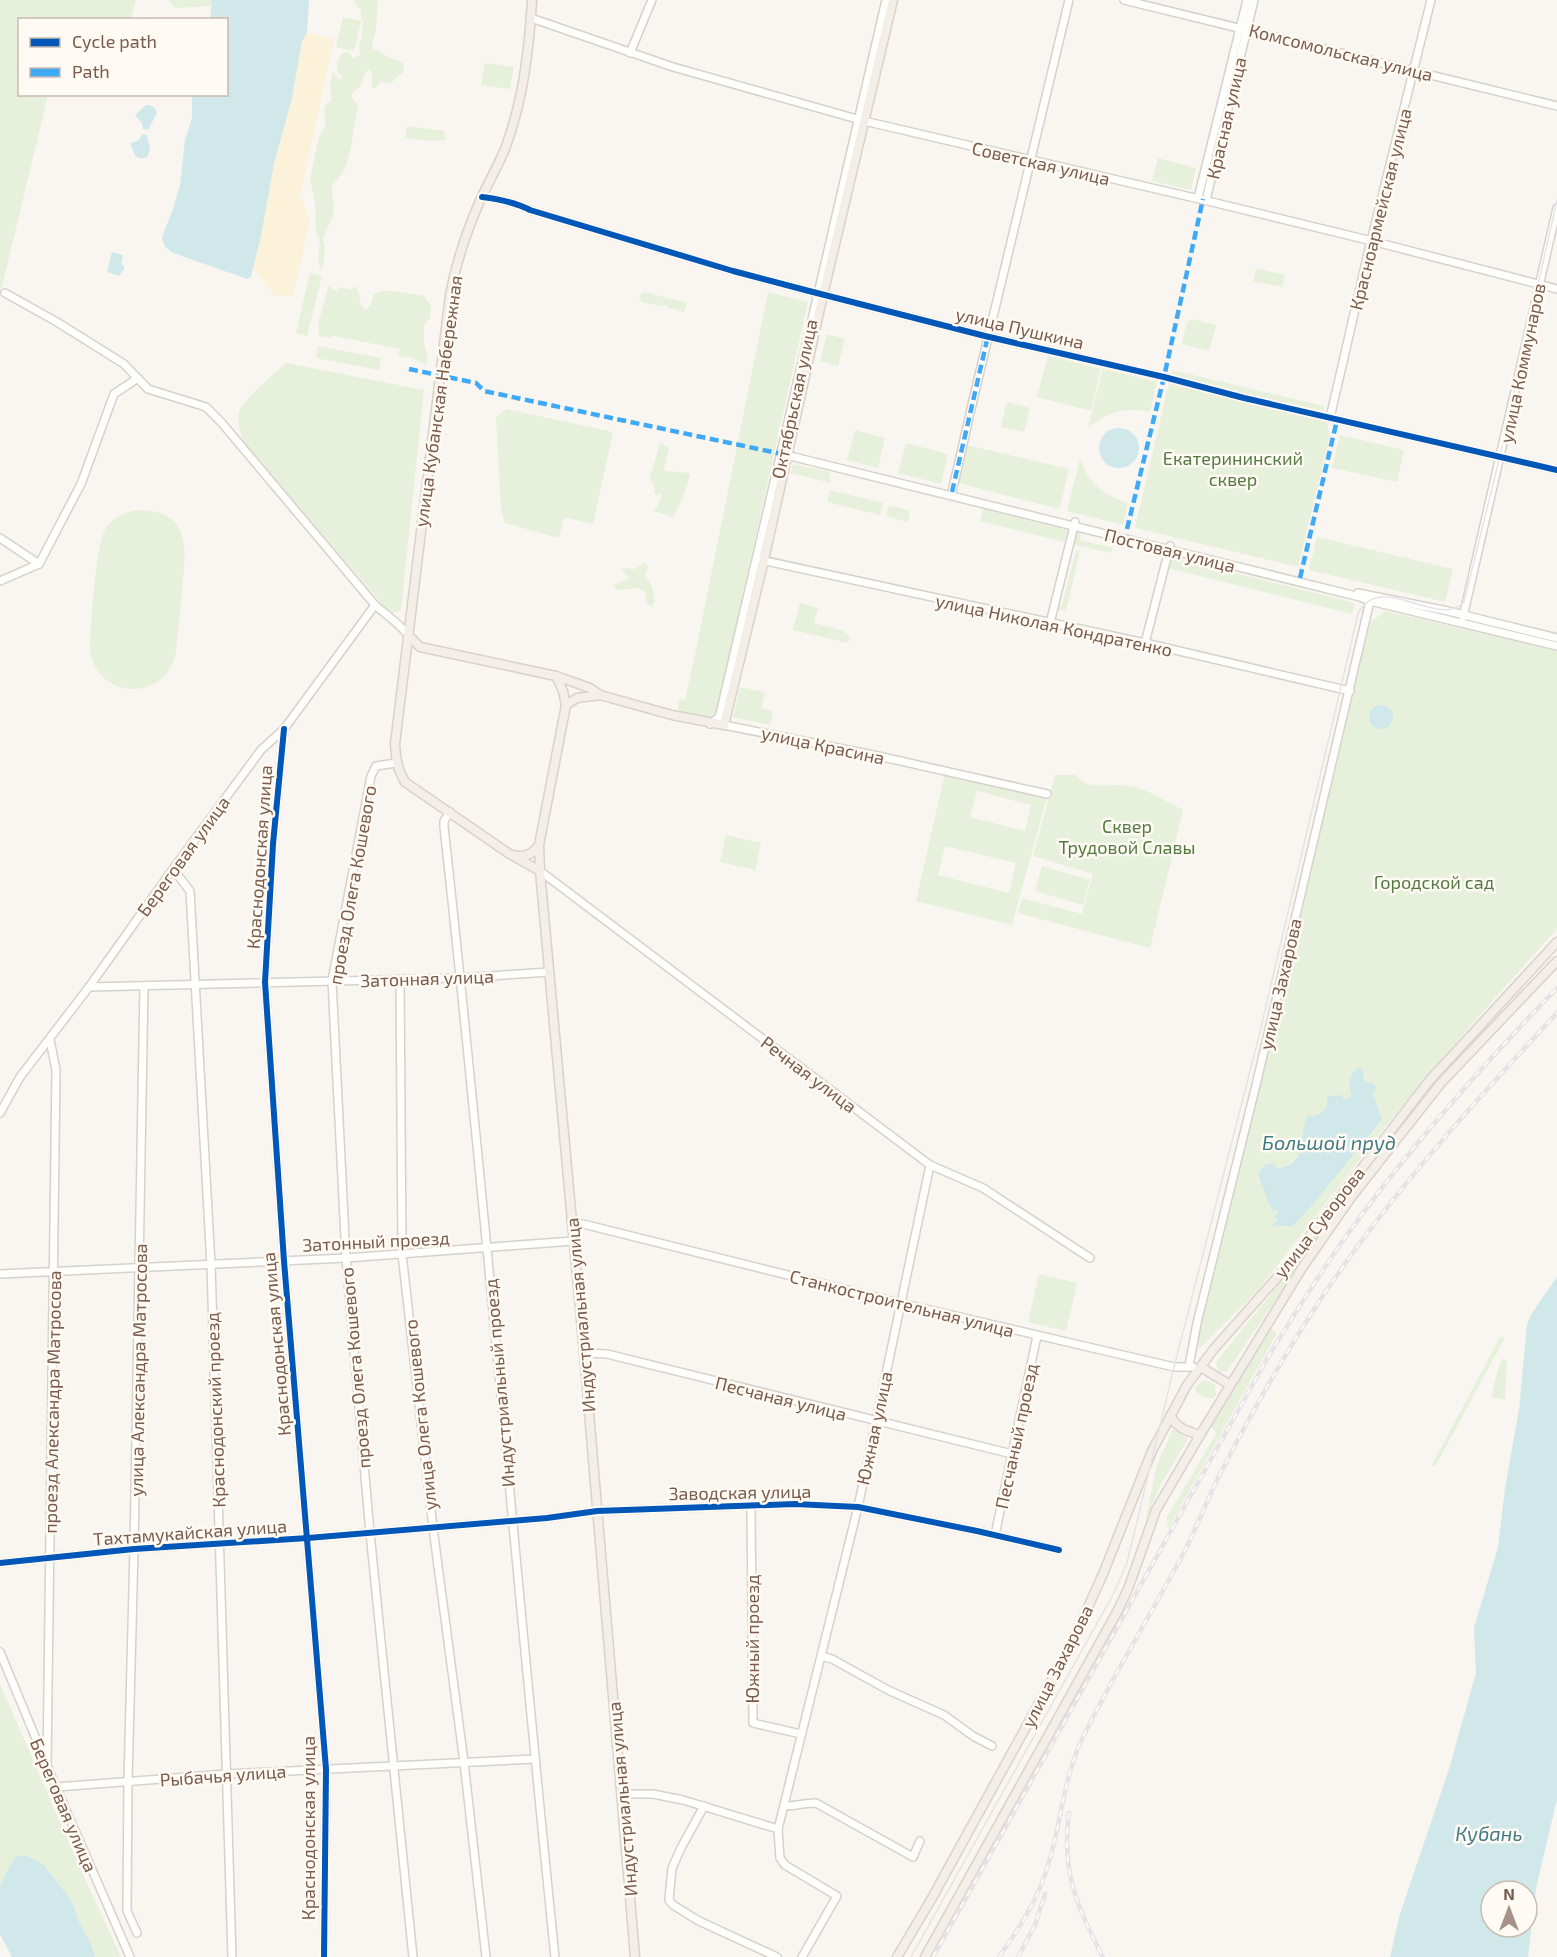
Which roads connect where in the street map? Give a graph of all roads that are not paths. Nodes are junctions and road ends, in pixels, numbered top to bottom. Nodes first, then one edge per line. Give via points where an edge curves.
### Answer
1 (532, 0) edge
2 (652, 0) edge
3 (886, 0) edge
4 (893, 0) edge
5 (1069, 0) edge
6 (1124, 0) edge
7 (1247, 0) edge
8 (1254, 0) edge
9 (1431, 0) edge
10 (531, 18) junction
11 (1243, 28) junction
12 (630, 53) junction
13 (1413, 69) junction
14 (1557, 106) edge
15 (861, 120) junction
16 (1030, 160) junction
17 (482, 197) junction
18 (1198, 198) junction
19 (1206, 200) junction
20 (1557, 208) edge
21 (1372, 241) junction
22 (1539, 284) junction
23 (1557, 289) edge
24 (5, 293) dead end
25 (820, 294) junction
26 (988, 336) junction
27 (138, 378) junction
28 (1330, 418) junction
29 (786, 453) junction
30 (1501, 457) junction
31 (1557, 470) edge
32 (952, 492) junction
33 (1074, 524) junction
34 (0, 538) edge
35 (1169, 548) junction
36 (761, 560) junction
37 (39, 564) junction
38 (0, 581) edge
39 (1370, 601) junction
40 (375, 605) junction
41 (1463, 619) junction
42 (1050, 623) junction
43 (408, 635) junction
44 (1557, 638) edge
45 (1145, 643) junction
46 (1557, 646) edge
47 (556, 676) junction
48 (1350, 691) junction
49 (600, 695) junction
50 (566, 705) junction
51 (710, 724) junction
52 (724, 725) junction
53 (284, 729) junction
54 (396, 763) junction
55 (1047, 794) dead end
56 (450, 812) junction
57 (539, 845) junction
58 (508, 853) junction
59 (173, 869) junction
60 (540, 871) junction
61 (1557, 942) edge
62 (1557, 961) edge
63 (549, 972) junction
64 (460, 978) junction
65 (400, 979) junction
66 (332, 981) junction
67 (265, 982) junction
68 (195, 985) junction
69 (144, 986) junction
70 (89, 987) junction
71 (50, 1040) junction
72 (0, 1113) edge
73 (930, 1165) junction
74 (571, 1221) junction
75 (573, 1241) junction
76 (487, 1249) junction
77 (402, 1254) junction
78 (346, 1258) junction
79 (1090, 1258) dead end
80 (284, 1261) junction
81 (211, 1265) junction
82 (140, 1269) junction
83 (54, 1273) junction
84 (0, 1274) edge
85 (900, 1303) junction
86 (1037, 1336) junction
87 (584, 1353) junction
88 (1189, 1366) junction
89 (1201, 1367) junction
90 (1230, 1385) junction
91 (1170, 1416) junction
92 (875, 1421) junction
93 (1200, 1435) junction
94 (1012, 1454) junction
95 (751, 1506) junction
96 (858, 1507) junction
97 (597, 1510) junction
98 (511, 1521) junction
99 (433, 1528) junction
100 (370, 1533) junction
101 (995, 1535) junction
102 (308, 1538) junction
103 (219, 1543) junction
104 (134, 1549) junction
105 (1059, 1550) dead end
106 (48, 1558) junction
107 (0, 1563) edge
108 (0, 1652) edge
109 (821, 1656) junction
110 (801, 1734) junction
111 (992, 1746) dead end
112 (535, 1759) junction
113 (464, 1762) junction
114 (47, 1766) junction
115 (394, 1766) junction
116 (326, 1769) junction
117 (228, 1774) junction
118 (128, 1781) junction
119 (56, 1787) junction
120 (621, 1794) junction
121 (704, 1806) junction
122 (785, 1806) junction
123 (778, 1829) junction
124 (920, 1841) dead end
125 (137, 1933) dead end
126 (130, 1957) edge
127 (232, 1957) edge
128 (324, 1957) edge
129 (412, 1957) edge
130 (486, 1957) edge
131 (555, 1957) edge
132 (635, 1957) edge
133 (777, 1957) edge
134 (802, 1957) edge
135 (897, 1957) edge
136 (925, 1957) edge

1 - 10 main road, улица Кубанская Набережная
2 - 12 street
3 - 15 street, Октябрьская улица
4 - 15 main road, Октябрьская улица
5 - 16 street
6 - 11 street, Комсомольская улица
7 - 11 street, Красная улица
8 - 11 street, Красная улица
9 - 13 street, Красноармейская улица
10 - 12 street, Советская улица
10 - 17 main road, улица Кубанская Набережная via 518,110
11 - 13 street, Комсомольская улица
11 - 18 street, Красная улица
11 - 19 street, Красная улица
12 - 15 street, Советская улица
13 - 14 street, Комсомольская улица
13 - 21 street, Красноармейская улица
15 - 16 street, Советская улица
15 - 25 main road, Октябрьская улица
16 - 18 street, Советская улица
16 - 26 street
17 - 25 street, улица Пушкина
17 - 43 main road, улица Кубанская Набережная via 460,249 450,295
18 - 19 street, Советская улица
19 - 21 street, Советская улица
20 - 22 street, улица Коммунаров
21 - 22 street, Советская улица
21 - 28 street, Красноармейская улица
22 - 23 street, Советская улица
22 - 30 street, улица Коммунаров
24 - 27 street via 124,364
25 - 26 street, улица Пушкина
25 - 29 main road, Октябрьская улица
26 - 28 street, улица Пушкина
26 - 32 street
27 - 37 street via 114,394 81,484
27 - 40 street via 148,389 206,407
28 - 30 street, улица Пушкина
29 - 32 street, Постовая улица
29 - 33 street, Постовая улица
29 - 36 main road, Октябрьская улица
30 - 31 street, улица Пушкина
30 - 41 street, улица Коммунаров
32 - 33 street, Постовая улица
33 - 35 street, Постовая улица
33 - 42 street
34 - 37 street
35 - 39 street, Постовая улица
35 - 41 street, Постовая улица
35 - 45 street
36 - 42 street, улица Николая Кондратенко
36 - 51 street, Октябрьская улица via 720,714
36 - 52 main road, Октябрьская улица
37 - 38 street
39 - 41 street, Постовая улица
39 - 48 street, улица Захарова
40 - 43 street
40 - 53 street, Береговая улица
41 - 44 street, Постовая улица
41 - 46 street, Постовая улица
42 - 45 street, улица Николая Кондратенко
43 - 47 main road, улица Красина via 420,647
43 - 54 main road, улица Кубанская Набережная
45 - 48 street, улица Николая Кондратенко
47 - 49 main road, улица Красина
47 - 50 main road, Индустриальная улица
48 - 88 street, улица Захарова
49 - 50 main road, улица Красина via 577,698
49 - 51 main road, улица Красина
50 - 57 main road, Индустриальная улица
51 - 52 main road, улица Красина
52 - 55 street, улица Красина
53 - 59 street, Береговая улица via 261,750
53 - 67 street, Краснодонская улица
54 - 56 main road via 405,782
54 - 66 street, проезд Олега Кошевого via 376,766 371,776
56 - 58 main road
56 - 64 street, Индустриальный проезд via 444,827
57 - 58 main road via 525,856
57 - 60 main road, Индустриальная улица
58 - 60 main road
59 - 68 street, Краснодонский проезд via 190,891
59 - 70 street, Береговая улица
60 - 63 main road, Индустриальная улица
60 - 73 street, Речная улица
61 - 89 main road, улица Суворова via 1429,1081 1282,1272
62 - 90 main road, улица Суворова via 1441,1083 1352,1196
63 - 64 street, Затонная улица
63 - 74 main road, Индустриальная улица
64 - 65 street, Затонная улица
64 - 76 street, Индустриальный проезд
65 - 66 street, Затонная улица
65 - 77 street, улица Олега Кошевого
66 - 67 street, Затонная улица
66 - 78 street, проезд Олега Кошевого
67 - 68 street, Затонная улица
67 - 80 street, Краснодонская улица
68 - 69 street, Затонная улица
68 - 81 street, Краснодонский проезд
69 - 70 street, Затонная улица
69 - 82 street, улица Александра Матросова
70 - 71 street, Береговая улица
71 - 72 street, Береговая улица via 20,1077
71 - 83 street, проезд Александра Матросова via 56,1070
73 - 79 street, Речная улица via 983,1188
73 - 85 street, Южная улица
74 - 75 main road, Индустриальная улица
74 - 85 street, Станкостроительная улица
75 - 76 street, Затонный проезд
75 - 87 main road, Индустриальная улица
76 - 77 street, Затонный проезд
76 - 98 street, Индустриальный проезд
77 - 78 street, Затонный проезд
77 - 99 street, улица Олега Кошевого
78 - 80 street, Затонный проезд
78 - 100 street, проезд Олега Кошевого
80 - 81 street, Затонный проезд
80 - 102 street, Краснодонская улица
81 - 82 street, Затонный проезд
81 - 103 street, Краснодонский проезд
82 - 83 street, Затонный проезд
82 - 104 street, улица Александра Матросова
83 - 84 street, Затонный проезд
83 - 106 street, проезд Александра Матросова
85 - 86 street, Станкостроительная улица
85 - 92 street, Южная улица
86 - 88 street, Станкостроительная улица via 1174,1367
86 - 94 street, Песчаный проезд
87 - 92 street, Песчаная улица via 607,1354
87 - 97 main road, Индустриальная улица
88 - 89 street, Станкостроительная улица
89 - 90 main road, Станкостроительная улица
89 - 91 main road, улица Захарова
90 - 93 main road, улица Захарова
91 - 93 main road via 1180,1428
91 - 135 main road, улица Захарова via 1152,1450 1070,1647
92 - 94 street, Песчаная улица
92 - 96 street, Южная улица
93 - 136 main road, улица Захарова via 1156,1510 1117,1612
94 - 101 street, Песчаный проезд
95 - 96 street, Заводская улица
95 - 97 street, Заводская улица
95 - 110 street, Южный проезд via 753,1723
96 - 101 street, Заводская улица
96 - 109 street, Южная улица
97 - 98 street, Тахтамукайская улица
97 - 120 main road, Индустриальная улица
98 - 99 street, Тахтамукайская улица
98 - 112 street, Индустриальный проезд
99 - 100 street, Тахтамукайская улица
99 - 113 street, улица Олега Кошевого
100 - 102 street, Тахтамукайская улица
100 - 115 street, проезд Олега Кошевого
101 - 105 street, Заводская улица
102 - 103 street, Тахтамукайская улица
102 - 116 street, Краснодонская улица
103 - 104 street, Тахтамукайская улица
103 - 117 street, Краснодонский проезд
104 - 106 street, Тахтамукайская улица
104 - 118 street, улица Александра Матросова
106 - 107 street, Тахтамукайская улица
106 - 114 street, проезд Александра Матросова
108 - 114 street, Береговая улица
109 - 110 street, Южная улица
109 - 111 street via 944,1716
110 - 122 street, Южная улица
112 - 113 street, Рыбачья улица
112 - 131 street, Индустриальный проезд
113 - 115 street, Рыбачья улица
113 - 130 street, улица Олега Кошевого
114 - 119 street, Береговая улица
115 - 116 street, Рыбачья улица
115 - 129 street, проезд Олега Кошевого
116 - 117 street, Рыбачья улица
116 - 128 street, Краснодонская улица
117 - 118 street, Рыбачья улица
117 - 127 street, Краснодонский проезд
118 - 119 street, Рыбачья улица
118 - 125 street, улица Александра Матросова via 127,1911
119 - 126 street, Береговая улица
120 - 121 street via 653,1794
120 - 132 main road, Индустриальная улица
121 - 123 street
121 - 133 street via 672,1868 669,1900 699,1921
122 - 123 street, Южная улица
122 - 124 street via 816,1803 913,1857
123 - 134 street via 780,1858 785,1865 837,1896

